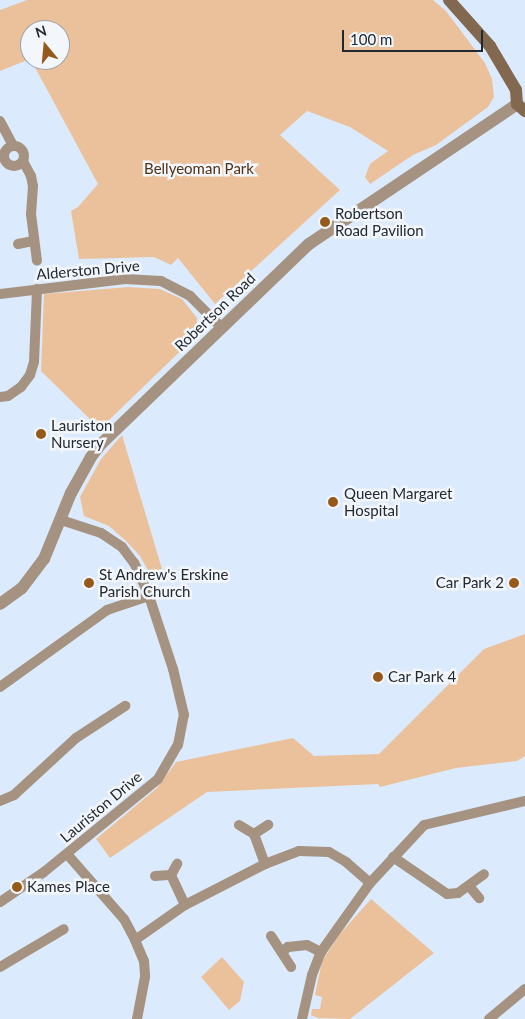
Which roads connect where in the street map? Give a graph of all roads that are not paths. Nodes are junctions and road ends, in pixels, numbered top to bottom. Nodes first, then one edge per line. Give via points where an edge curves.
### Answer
1 (449, 0) edge
2 (521, 108) edge
3 (0, 121) edge
4 (13, 145) junction
5 (2, 156) edge
6 (22, 161) junction
7 (34, 241) junction
8 (18, 244) dead end
9 (36, 261) dead end
10 (37, 289) junction
11 (0, 294) edge
12 (222, 328) junction
13 (0, 398) edge
14 (61, 520) junction
15 (148, 596) junction
16 (0, 604) edge
17 (0, 687) edge
18 (125, 706) dead end
19 (0, 801) edge
20 (525, 802) edge
21 (239, 825) dead end
22 (268, 825) dead end
23 (254, 834) junction
24 (67, 854) junction
25 (393, 857) junction
26 (177, 864) dead end
27 (265, 864) junction
28 (484, 874) dead end
29 (171, 875) junction
30 (155, 876) dead end
31 (370, 883) junction
32 (469, 886) junction
33 (479, 898) dead end
34 (0, 902) edge
35 (185, 906) junction
36 (64, 929) dead end
37 (272, 936) dead end
38 (135, 940) junction
39 (282, 952) junction
40 (321, 952) junction
41 (0, 967) edge
42 (291, 967) dead end
43 (525, 989) edge
44 (136, 1019) edge
45 (302, 1019) edge
46 (489, 1019) edge

1 - 2 main road via 472,24 508,74
2 - 12 street, Robertson Road via 309,244
3 - 4 street
4 - 5 street
4 - 6 street via 24,152
5 - 6 street via 11,166
6 - 7 street via 32,176
7 - 8 street
7 - 9 street
10 - 11 street, Alderston Drive
10 - 12 street, Alderston Drive via 125,279 161,281 190,296
10 - 13 street via 34,362 30,375 21,387
12 - 14 street, Robertson Road via 100,445 70,493
14 - 15 street, Lauriston Drive via 101,533 122,547 134,563
14 - 16 street, Robertson Road via 44,559 22,588
15 - 17 street via 107,610
15 - 24 street, Lauriston Drive via 173,669 184,715 178,745 158,779
18 - 19 street via 76,738 14,795
20 - 25 street via 424,825
21 - 23 street
22 - 23 street
23 - 27 street
24 - 34 street, Lauriston Drive
24 - 38 street via 124,919
25 - 31 street
25 - 32 street via 447,894 458,893
26 - 29 street
27 - 31 street via 299,851 329,852
27 - 35 street
28 - 32 street
29 - 30 street
29 - 35 street
31 - 40 street
32 - 33 street
35 - 38 street
36 - 41 street
37 - 39 street
38 - 44 street via 144,961 145,977
39 - 40 street via 288,947 307,945
39 - 42 street
40 - 45 street
43 - 46 street

